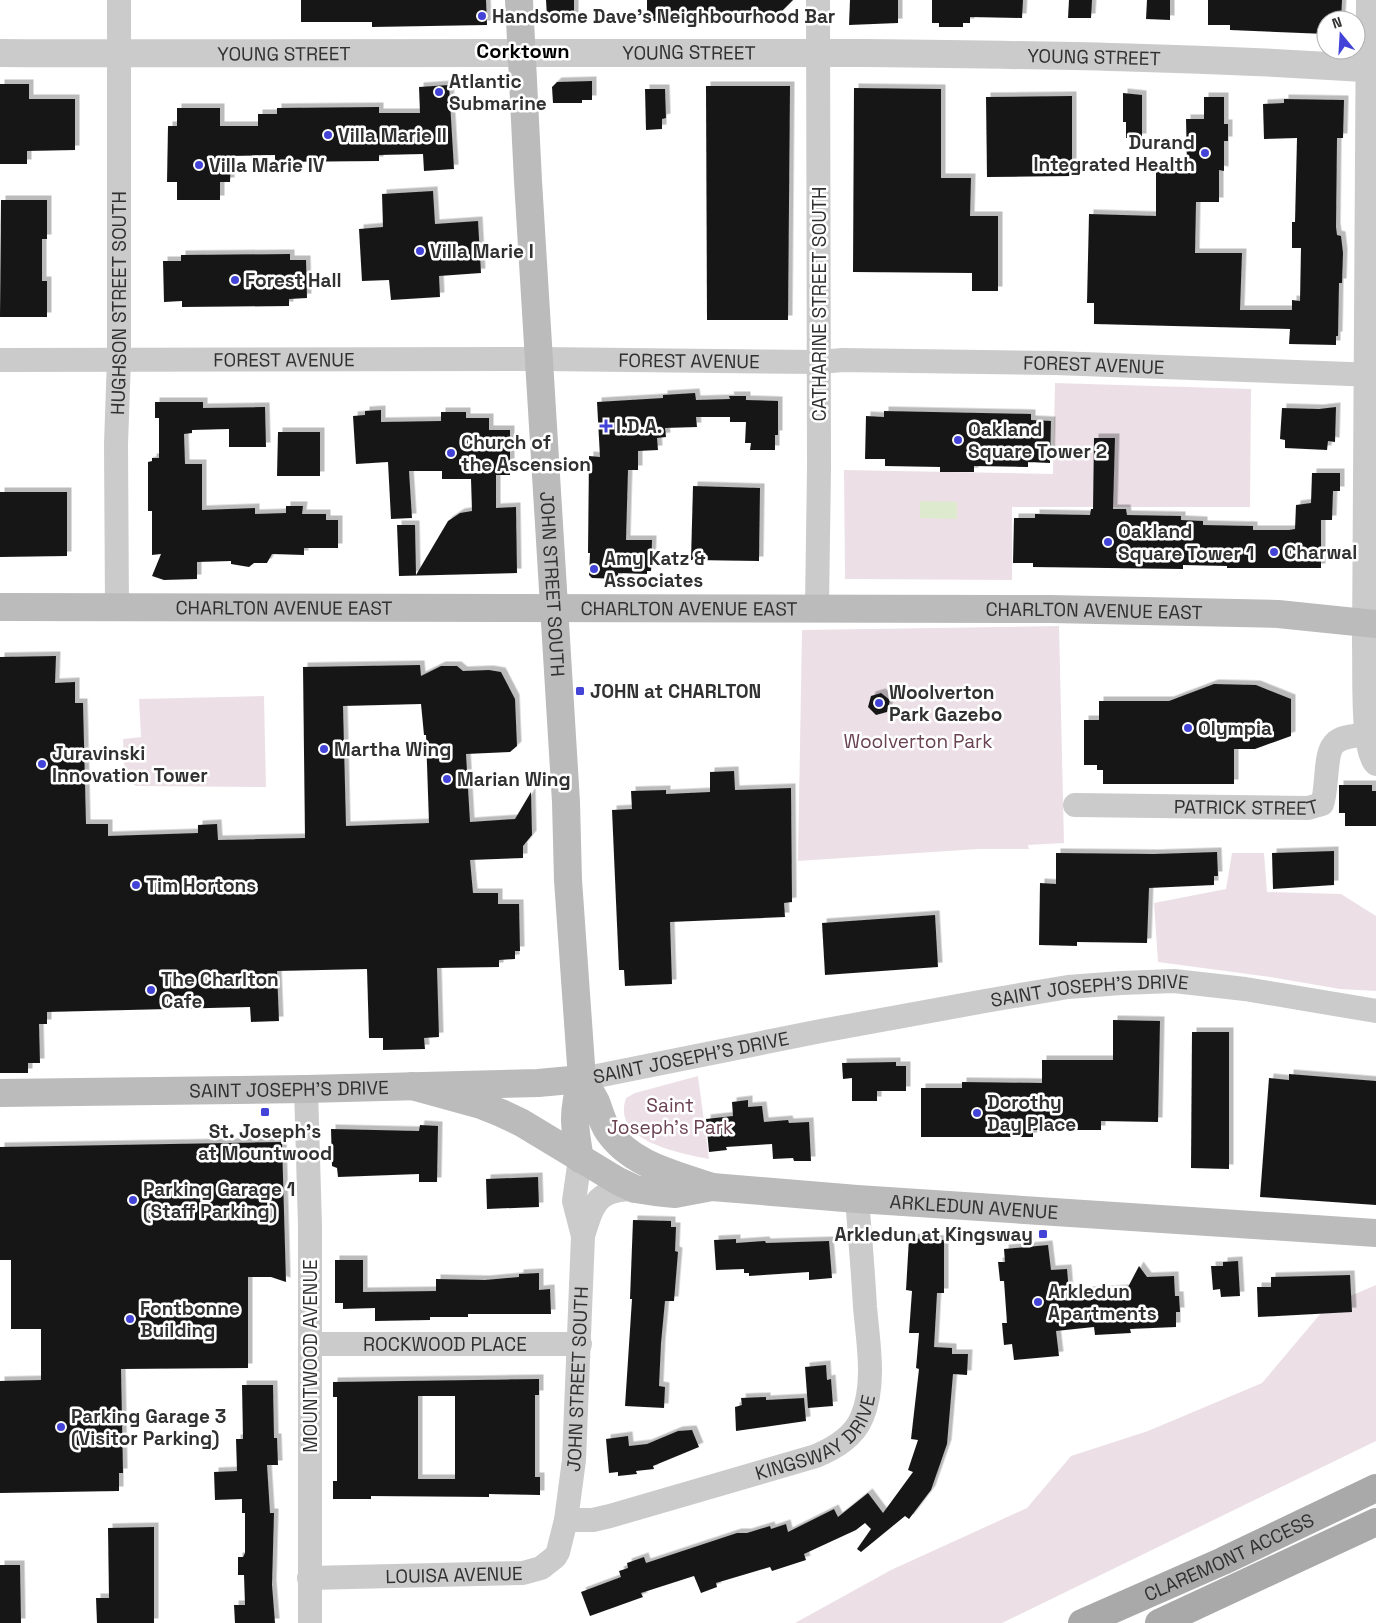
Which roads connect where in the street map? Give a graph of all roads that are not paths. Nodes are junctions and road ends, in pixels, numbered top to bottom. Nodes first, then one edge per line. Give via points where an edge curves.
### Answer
1 (119, 0) edge
2 (519, 0) edge
3 (818, 0) edge
4 (1368, 0) edge
5 (522, 52) junction
6 (0, 53) edge
7 (118, 53) junction
8 (818, 53) junction
9 (1371, 69) edge
10 (539, 358) junction
11 (118, 359) junction
12 (0, 360) edge
13 (819, 362) junction
14 (1371, 375) edge
15 (0, 607) edge
16 (117, 607) junction
17 (554, 608) junction
18 (817, 608) junction
19 (1370, 624) edge
20 (1365, 734) junction
21 (1376, 764) edge
22 (1074, 805) dead end
23 (1376, 1011) edge
24 (582, 1079) junction
25 (412, 1086) junction
26 (306, 1089) junction
27 (0, 1093) edge
28 (580, 1159) junction
29 (712, 1187) junction
30 (635, 1189) junction
31 (857, 1199) junction
32 (1376, 1232) edge
33 (583, 1236) junction
34 (310, 1344) junction
35 (580, 1344) junction
36 (1376, 1488) edge
37 (566, 1520) junction
38 (1376, 1522) edge
39 (309, 1578) junction
40 (310, 1623) edge
41 (1082, 1623) edge
42 (1159, 1623) edge

1 - 7 street, HUGHSON STREET SOUTH
2 - 5 main road, JOHN STREET SOUTH
3 - 8 street, CATHARINE STREET SOUTH
4 - 9 street
5 - 7 street, YOUNG STREET
5 - 8 street, YOUNG STREET
5 - 10 main road, JOHN STREET SOUTH
6 - 7 street, YOUNG STREET
7 - 11 street, HUGHSON STREET SOUTH
8 - 9 street, YOUNG STREET via 1090,56
8 - 13 street, CATHARINE STREET SOUTH
9 - 14 street
10 - 11 street, FOREST AVENUE
10 - 13 street, FOREST AVENUE
10 - 17 main road, JOHN STREET SOUTH
11 - 12 street, FOREST AVENUE
11 - 16 street, HUGHSON STREET SOUTH
13 - 14 street, FOREST AVENUE via 1029,363
13 - 18 street, CATHARINE STREET SOUTH
14 - 19 street
15 - 16 main road, CHARLTON AVENUE EAST
16 - 17 main road, CHARLTON AVENUE EAST
17 - 18 main road, CHARLTON AVENUE EAST
17 - 24 main road, JOHN STREET SOUTH
18 - 19 main road, CHARLTON AVENUE EAST via 1278,614
19 - 20 street
20 - 21 street via 1372,761
20 - 22 street, PATRICK STREET via 1335,743 1330,750 1322,804 1308,808
23 - 24 street, SAINT JOSEPH'S DRIVE via 1203,984 1174,981 1114,983 985,1001 821,1030
24 - 25 main road, SAINT JOSEPH'S DRIVE
24 - 28 main road, JOHN STREET SOUTH via 574,1104
24 - 29 main road, JOHN STREET SOUTH via 608,1131 626,1150 657,1168
25 - 26 main road, SAINT JOSEPH'S DRIVE
25 - 28 main road, ARKLEDUN AVENUE via 501,1113
26 - 27 main road, SAINT JOSEPH'S DRIVE
26 - 34 street, MOUNTWOOD AVENUE
28 - 30 main road, ARKLEDUN AVENUE
28 - 33 street, JOHN STREET SOUTH via 574,1201
29 - 30 main road, ARKLEDUN AVENUE via 675,1194
29 - 31 main road, ARKLEDUN AVENUE
30 - 33 street, JOHN STREET SOUTH via 613,1190 597,1200 591,1208
31 - 32 main road, ARKLEDUN AVENUE
31 - 37 street, KINGSWAY DRIVE via 870,1368 868,1397 862,1418 855,1428 831,1450 816,1456 610,1516
33 - 35 street, JOHN STREET SOUTH
34 - 35 street, ROCKWOOD PLACE
34 - 39 street, MOUNTWOOD AVENUE
35 - 37 street, JOHN STREET SOUTH via 574,1460
36 - 41 main road, CLAREMONT ACCESS
37 - 39 street, LOUISA AVENUE via 558,1552 546,1565 529,1572
38 - 42 main road, CLAREMONT ACCESS
39 - 40 street, MOUNTWOOD AVENUE

